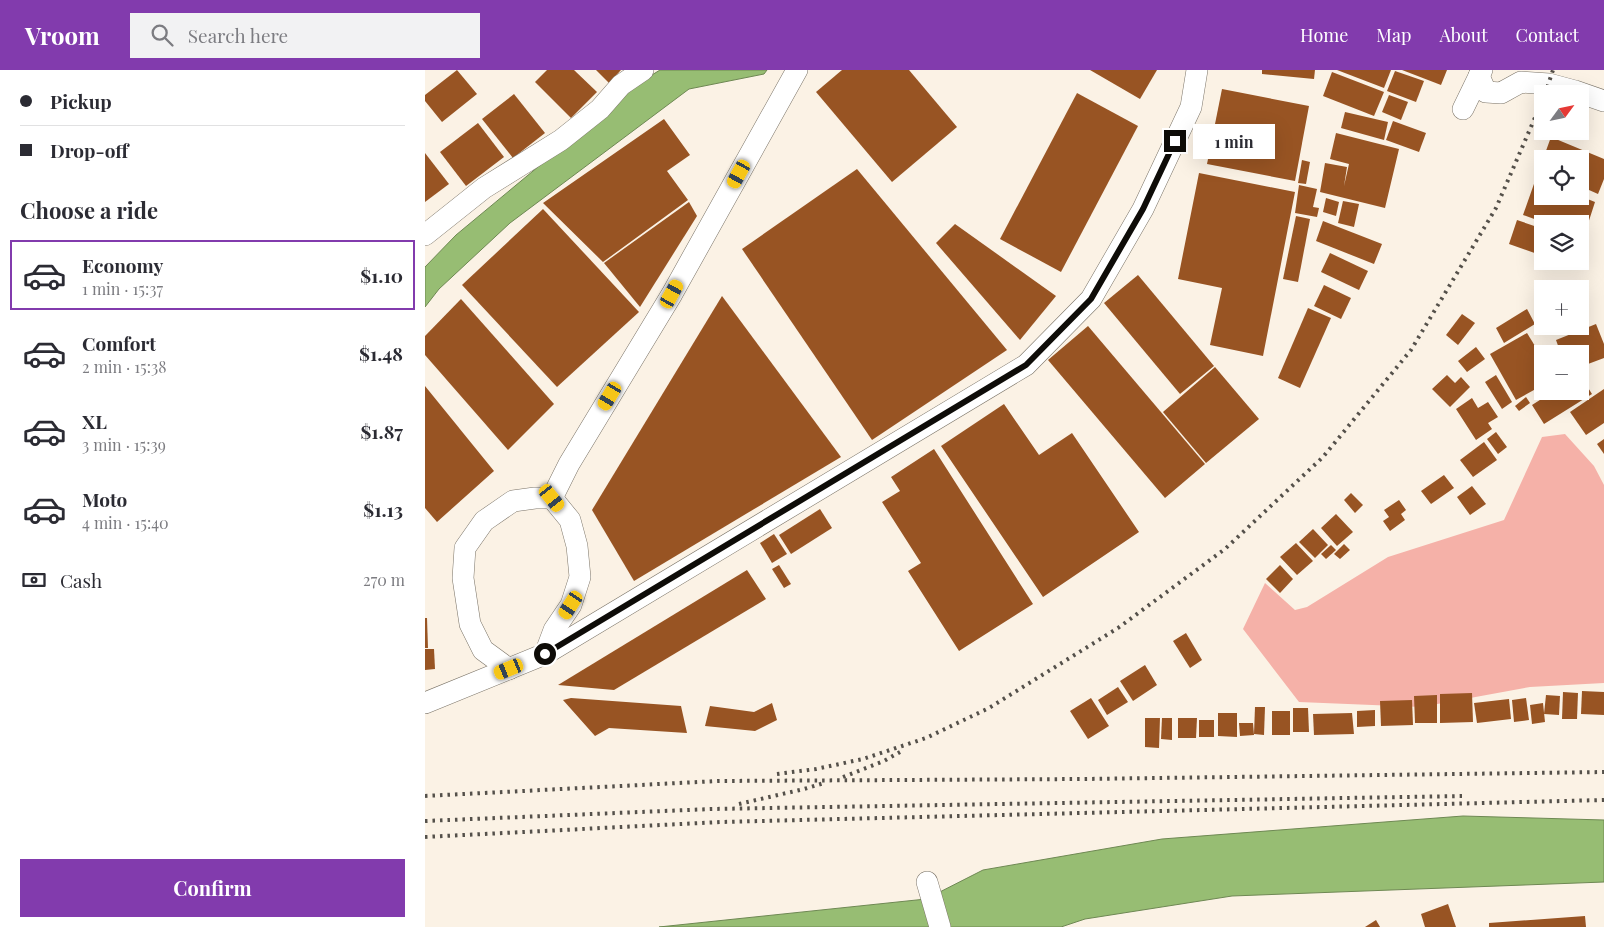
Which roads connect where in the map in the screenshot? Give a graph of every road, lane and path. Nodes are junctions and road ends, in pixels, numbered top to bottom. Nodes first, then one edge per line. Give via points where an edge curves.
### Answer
1 (643, 70) edge
2 (797, 70) edge
3 (1197, 70) edge
4 (1481, 73) edge
5 (1604, 101) edge
6 (1463, 109) dead end
7 (425, 235) edge
8 (552, 498) junction
9 (545, 654) junction
10 (509, 669) junction
11 (425, 703) edge
12 (927, 882) dead end
13 (940, 927) edge

1 - 7 street via 621,85 600,109 561,140 483,188
2 - 8 street via 672,294 569,464
3 - 9 street via 1191,107 1143,209 1091,299 1026,365
4 - 5 street via 1486,92 1501,93 1521,82 1575,91
4 - 6 street
8 - 9 street via 569,520 577,546 579,577 571,605
8 - 10 street via 513,501 484,521 465,548 463,578 470,624 483,650
9 - 10 street
10 - 11 street
12 - 13 street

